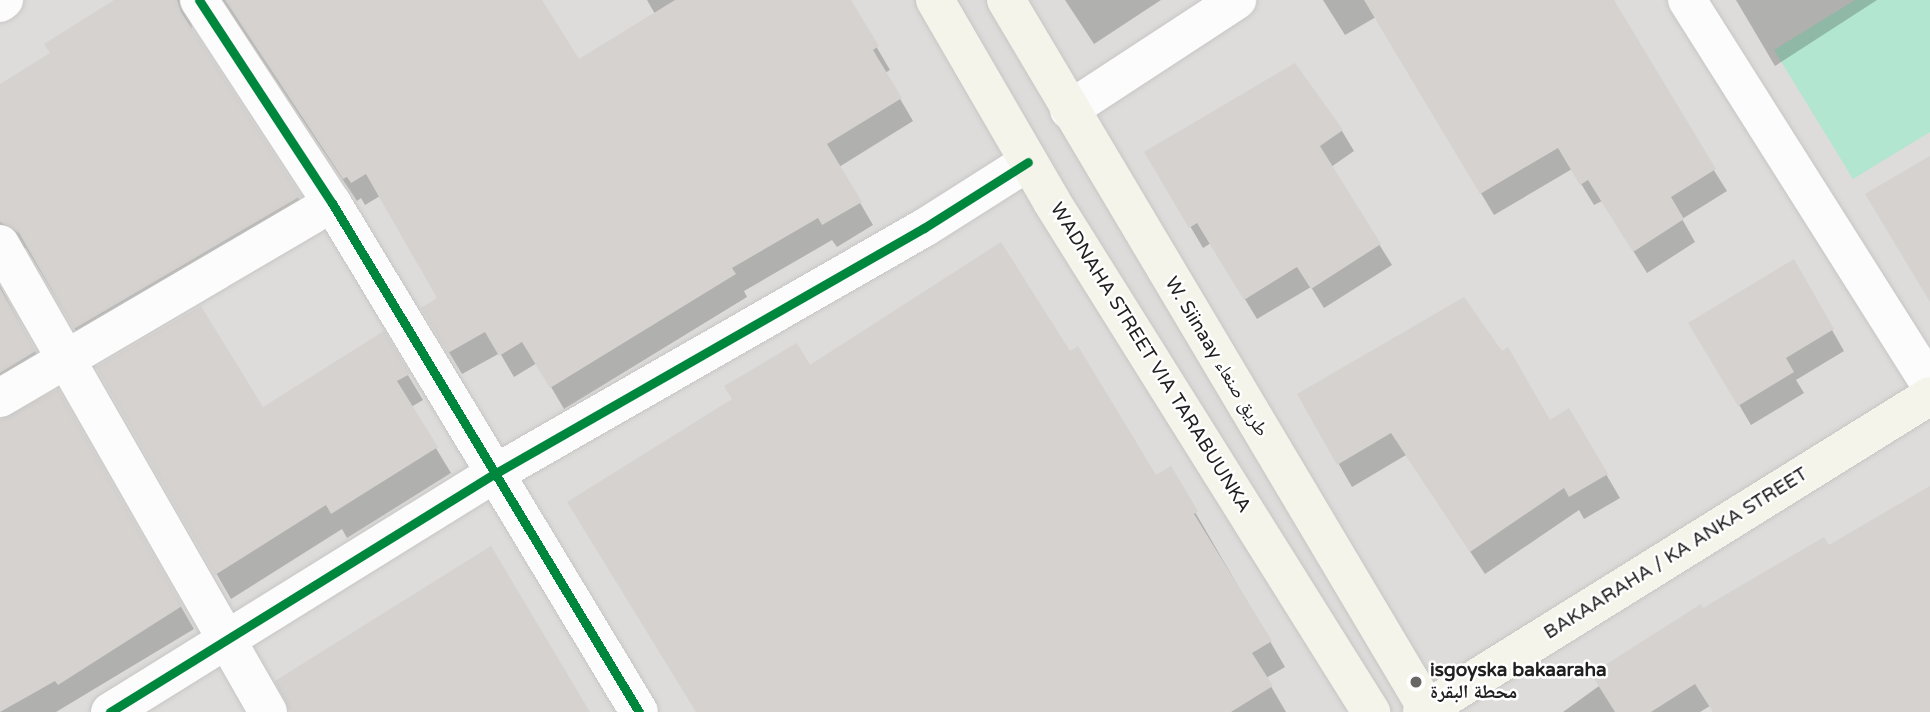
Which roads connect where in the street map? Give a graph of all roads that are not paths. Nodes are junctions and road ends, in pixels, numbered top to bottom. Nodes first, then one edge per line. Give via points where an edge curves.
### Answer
1 (199, 0) edge
2 (935, 0) edge
3 (1006, 0) edge
4 (1237, 0) edge
5 (1687, 0) edge
6 (1069, 110) junction
7 (1028, 162) junction
8 (331, 203) junction
9 (0, 244) edge
10 (69, 359) junction
11 (1930, 384) edge
12 (1930, 396) edge
13 (0, 398) edge
14 (496, 473) junction
15 (226, 638) junction
16 (1426, 711) edge
17 (110, 712) edge
18 (268, 712) edge
19 (639, 712) edge
20 (1371, 712) edge

1 - 8 street
2 - 7 main road, WADNAHA STREET VIA TARABUUNKA
3 - 6 main road, W. Siinaay طريق صنعاء
4 - 6 street
5 - 11 street
6 - 16 main road, W. Siinaay طريق صنعاء
7 - 14 street via 925,228
7 - 20 main road, WADNAHA STREET VIA TARABUUNKA
8 - 10 street
8 - 14 street
9 - 10 street
10 - 13 street
10 - 15 street
12 - 16 main road, BAKAARAHA / KA ANKA STREET
14 - 15 street
14 - 19 street
15 - 17 street
15 - 18 street

